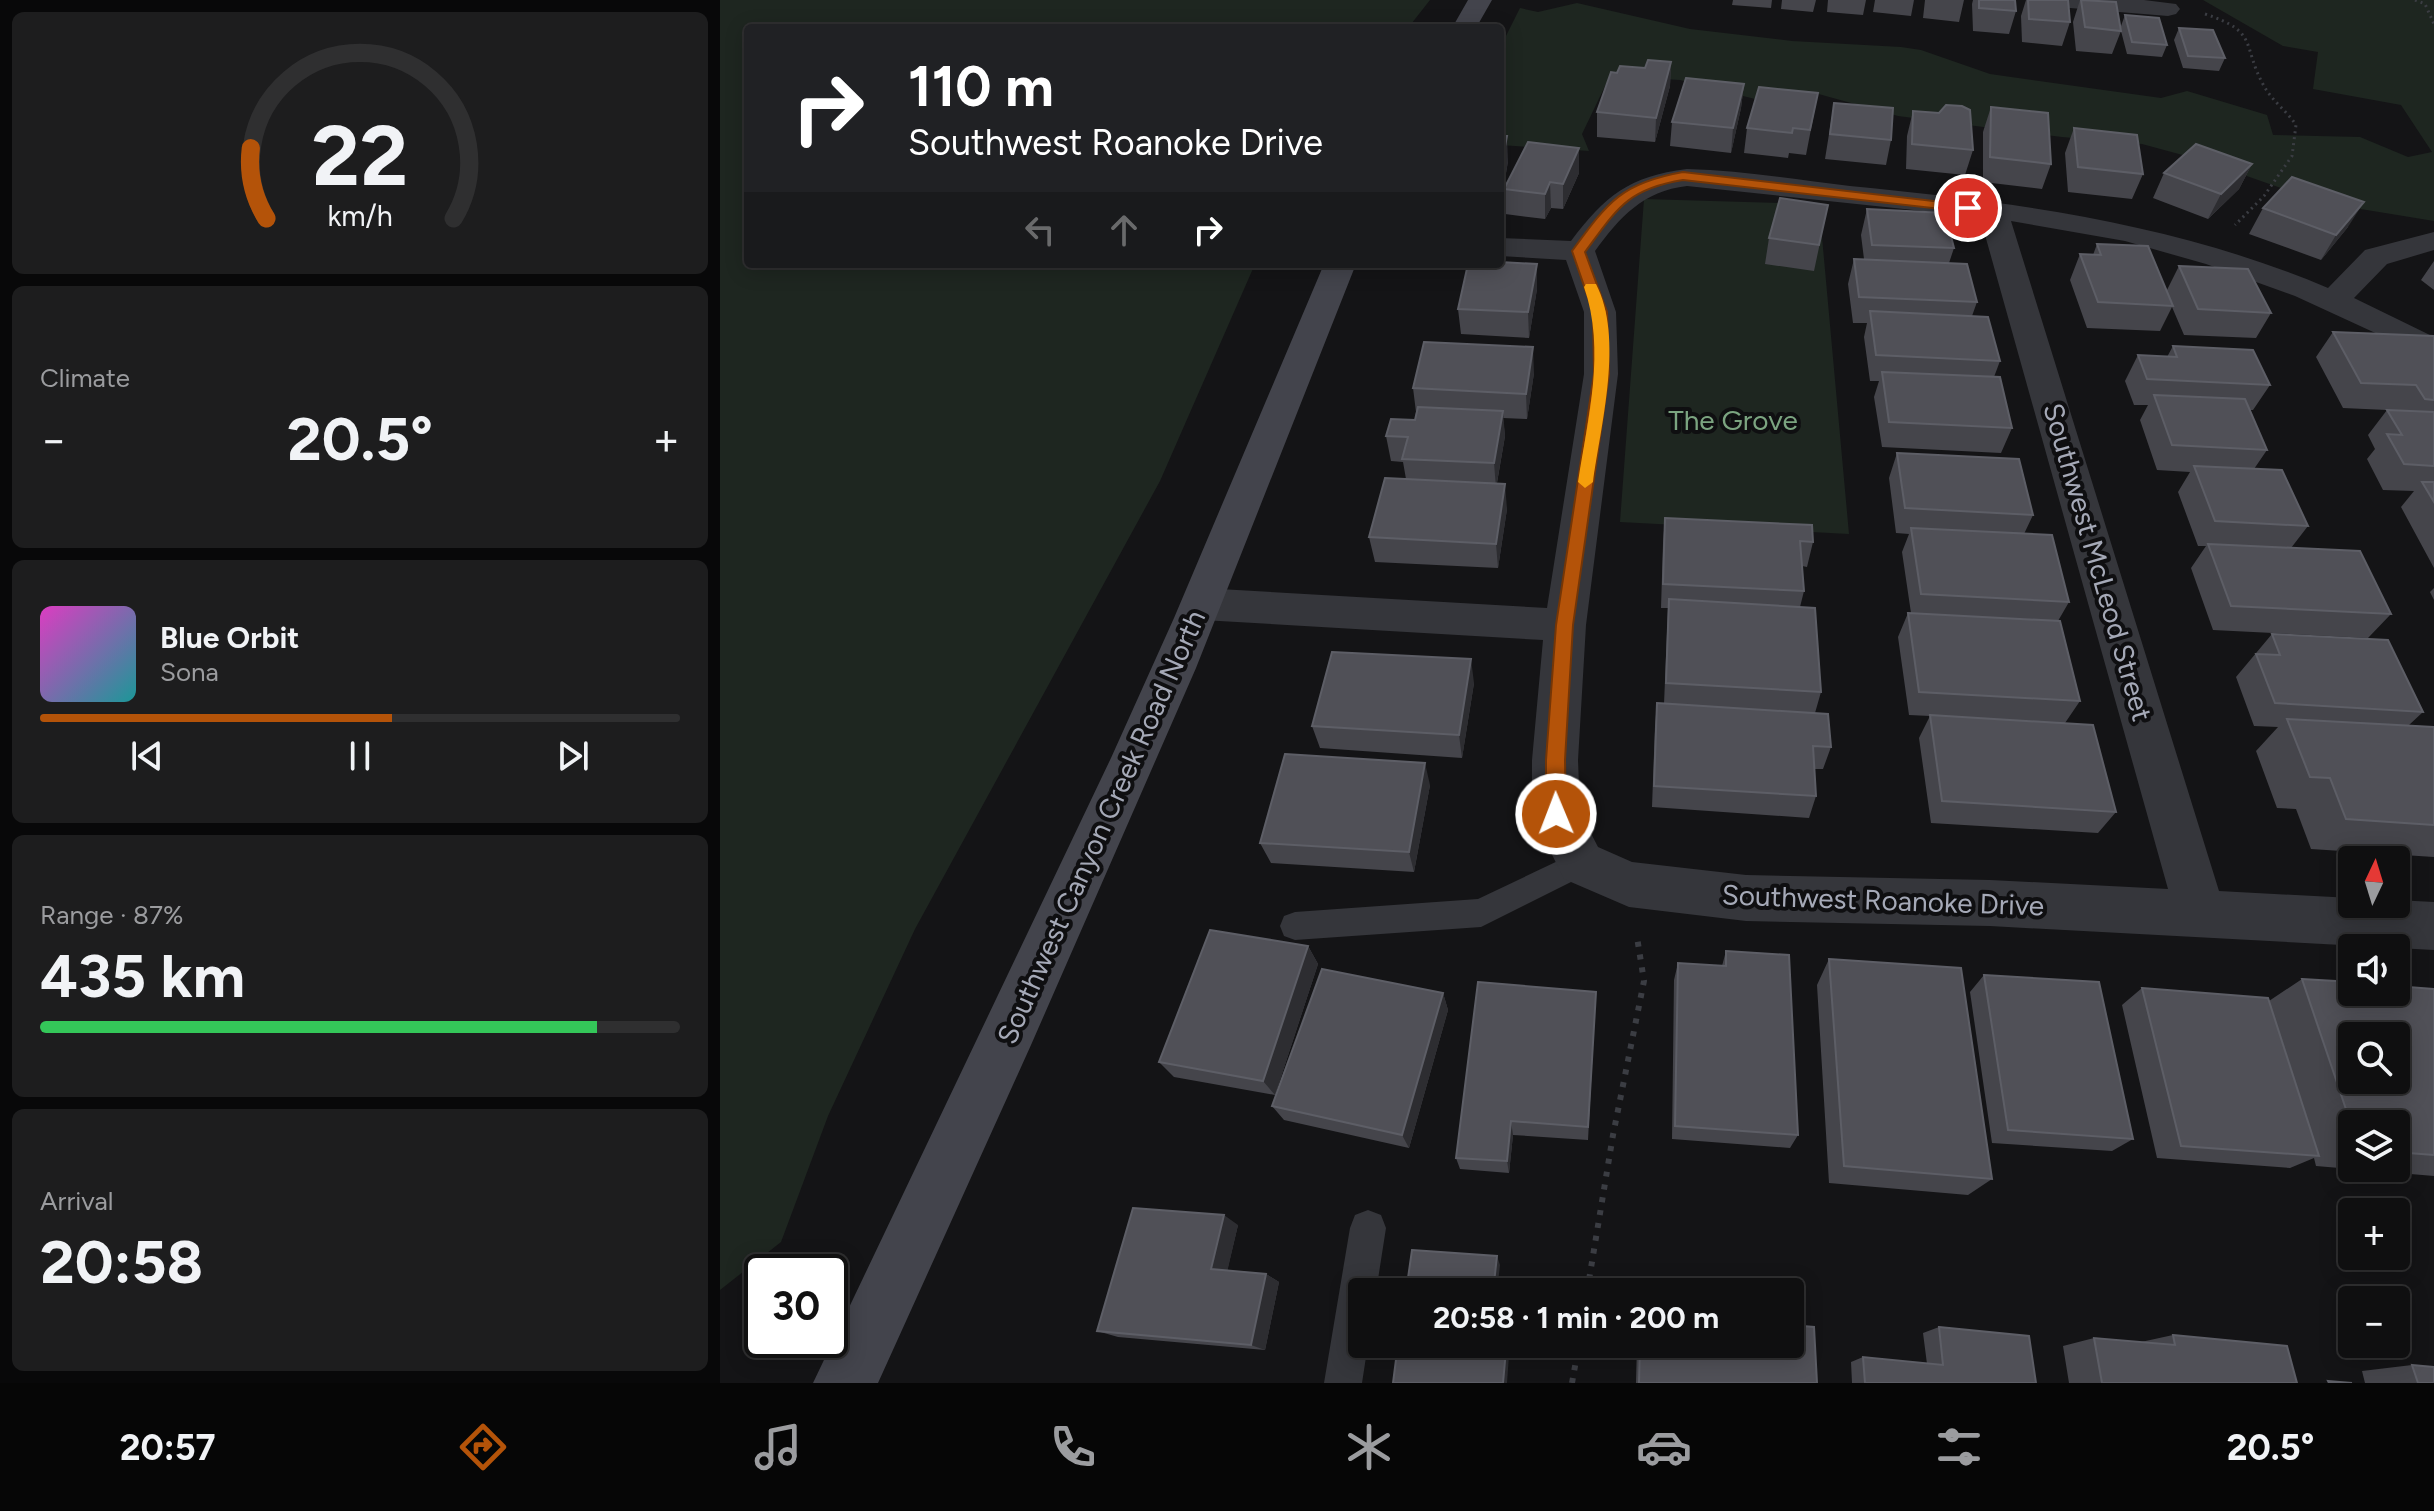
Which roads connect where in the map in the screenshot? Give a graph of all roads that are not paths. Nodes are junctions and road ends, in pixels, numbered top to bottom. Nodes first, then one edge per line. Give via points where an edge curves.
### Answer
1 (1480, 0) edge
2 (2058, 0) edge
3 (2168, 9) road end
4 (1466, 24) edge
5 (1993, 211) junction
6 (2434, 241) edge
7 (1504, 247) edge
8 (1579, 251) junction
9 (1338, 268) edge
10 (2334, 300) junction
11 (2434, 350) edge
12 (1202, 604) junction
13 (1565, 625) junction
14 (1581, 863) junction
15 (2200, 913) junction
16 (1295, 926) dead end
17 (2434, 926) edge
18 (1368, 1228) dead end
19 (845, 1383) edge
20 (1343, 1383) edge

1 - 4 main road
2 - 3 street
5 - 8 street via 1683,176 1631,191
5 - 10 street via 2115,230
5 - 15 street, Southwest McLeod Street
6 - 10 street via 2376,257
7 - 8 street
8 - 13 street via 1600,312 1601,374
9 - 12 main road, Southwest Canyon Creek Road North
10 - 11 street
12 - 13 street
12 - 19 main road, Southwest Canyon Creek Road North
13 - 14 street via 1556,814
14 - 15 street, Southwest Roanoke Drive via 1629,884 1746,898
14 - 16 lane via 1481,913
15 - 17 street, Southwest Roanoke Drive
18 - 20 lane

